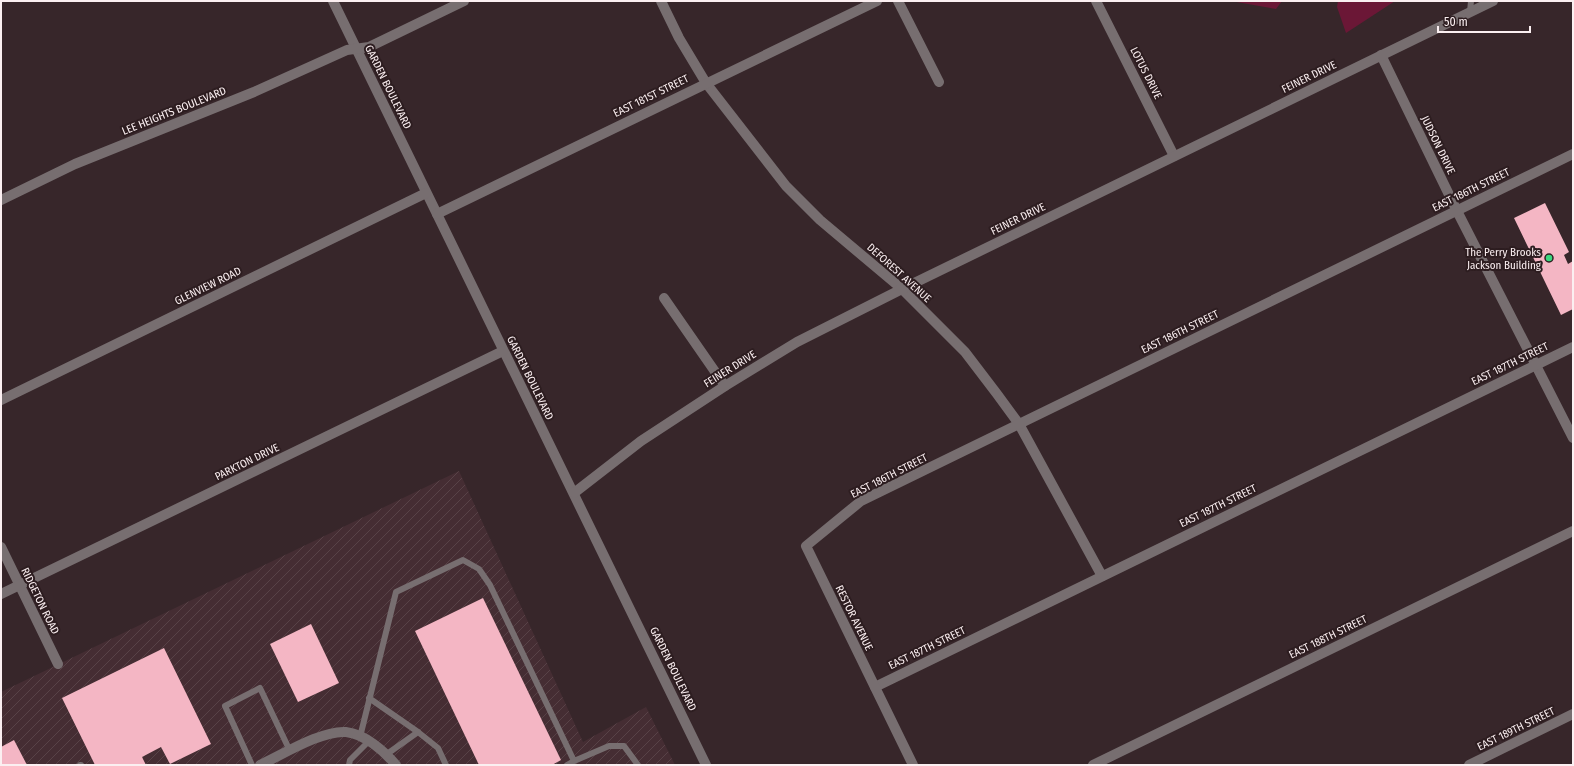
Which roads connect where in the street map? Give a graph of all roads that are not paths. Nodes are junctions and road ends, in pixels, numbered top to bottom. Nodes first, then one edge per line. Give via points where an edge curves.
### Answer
1 (333, 1) edge
2 (464, 1) edge
3 (661, 1) edge
4 (877, 1) edge
5 (898, 1) edge
6 (1096, 1) edge
7 (1471, 1) edge
8 (1493, 1) edge
9 (1470, 12) junction
10 (357, 48) junction
11 (1381, 55) junction
12 (939, 82) dead end
13 (706, 83) junction
14 (1573, 154) edge
15 (1174, 156) junction
16 (426, 193) junction
17 (1, 200) edge
18 (1457, 211) junction
19 (437, 214) junction
20 (902, 289) junction
21 (664, 298) dead end
22 (1573, 347) edge
23 (503, 351) junction
24 (1536, 365) junction
25 (725, 386) junction
26 (1, 400) edge
27 (1019, 424) junction
28 (1573, 438) edge
29 (574, 493) junction
30 (1573, 531) edge
31 (806, 546) joint
32 (1, 547) edge
33 (1102, 576) junction
34 (20, 585) junction
35 (1, 594) edge
36 (58, 664) dead end
37 (875, 687) junction
38 (369, 698) junction
39 (1573, 714) edge
40 (418, 732) junction
41 (364, 739) junction
42 (290, 751) junction
43 (387, 754) junction
44 (574, 761) junction
45 (252, 765) edge
46 (260, 765) edge
47 (349, 765) edge
48 (396, 765) edge
49 (446, 765) edge
50 (567, 765) edge
51 (638, 765) edge
52 (706, 765) edge
53 (913, 765) edge
54 (1093, 765) edge
55 (1469, 765) edge

1 - 10 street, GARDEN BOULEVARD
2 - 10 street, LEE HEIGHTS BOULEVARD via 369,47
3 - 13 street, DEFOREST AVENUE via 679,38
4 - 13 street, EAST 181ST STREET
5 - 12 street
6 - 15 street, LOTUS DRIVE
7 - 9 lane
8 - 9 street, FEINER DRIVE
9 - 11 street, FEINER DRIVE
10 - 16 street, GARDEN BOULEVARD
10 - 17 street, LEE HEIGHTS BOULEVARD via 75,164
11 - 15 street, FEINER DRIVE
11 - 18 street, JUDSON DRIVE
13 - 19 street, EAST 181ST STREET
13 - 20 street, DEFOREST AVENUE via 786,186 820,220
14 - 18 street, EAST 186TH STREET
15 - 20 street, FEINER DRIVE
16 - 19 street, GARDEN BOULEVARD
16 - 26 street, GLENVIEW ROAD
18 - 24 street, JUDSON DRIVE
18 - 27 street, EAST 186TH STREET
19 - 23 street, GARDEN BOULEVARD
20 - 25 street, FEINER DRIVE via 797,342
20 - 27 street, DEFOREST AVENUE via 965,352
21 - 25 street
22 - 24 street, EAST 187TH STREET
23 - 29 street, GARDEN BOULEVARD
23 - 34 street, PARKTON DRIVE
24 - 28 street, JUDSON DRIVE
24 - 33 street, EAST 187TH STREET
25 - 29 street, FEINER DRIVE via 641,441
27 - 31 street, EAST 186TH STREET via 861,501
27 - 33 street, DEFOREST AVENUE
29 - 52 street, GARDEN BOULEVARD
30 - 54 street, EAST 188TH STREET
31 - 37 street, RESTOR AVENUE
32 - 34 street, RIDGETON ROAD
33 - 37 street, EAST 187TH STREET
34 - 35 street, PARKTON DRIVE
34 - 36 street, RIDGETON ROAD
37 - 53 street, RESTOR AVENUE
38 - 40 lane
38 - 41 lane
38 - 44 lane via 396,592 463,560 479,570 490,584
39 - 55 street, EAST 189TH STREET
40 - 43 lane
40 - 49 lane via 438,748
41 - 42 street via 346,732 320,736
41 - 43 street
41 - 47 lane
42 - 45 lane via 260,688 225,706
42 - 46 street
43 - 48 street
44 - 50 lane
44 - 51 lane via 609,746 624,746

